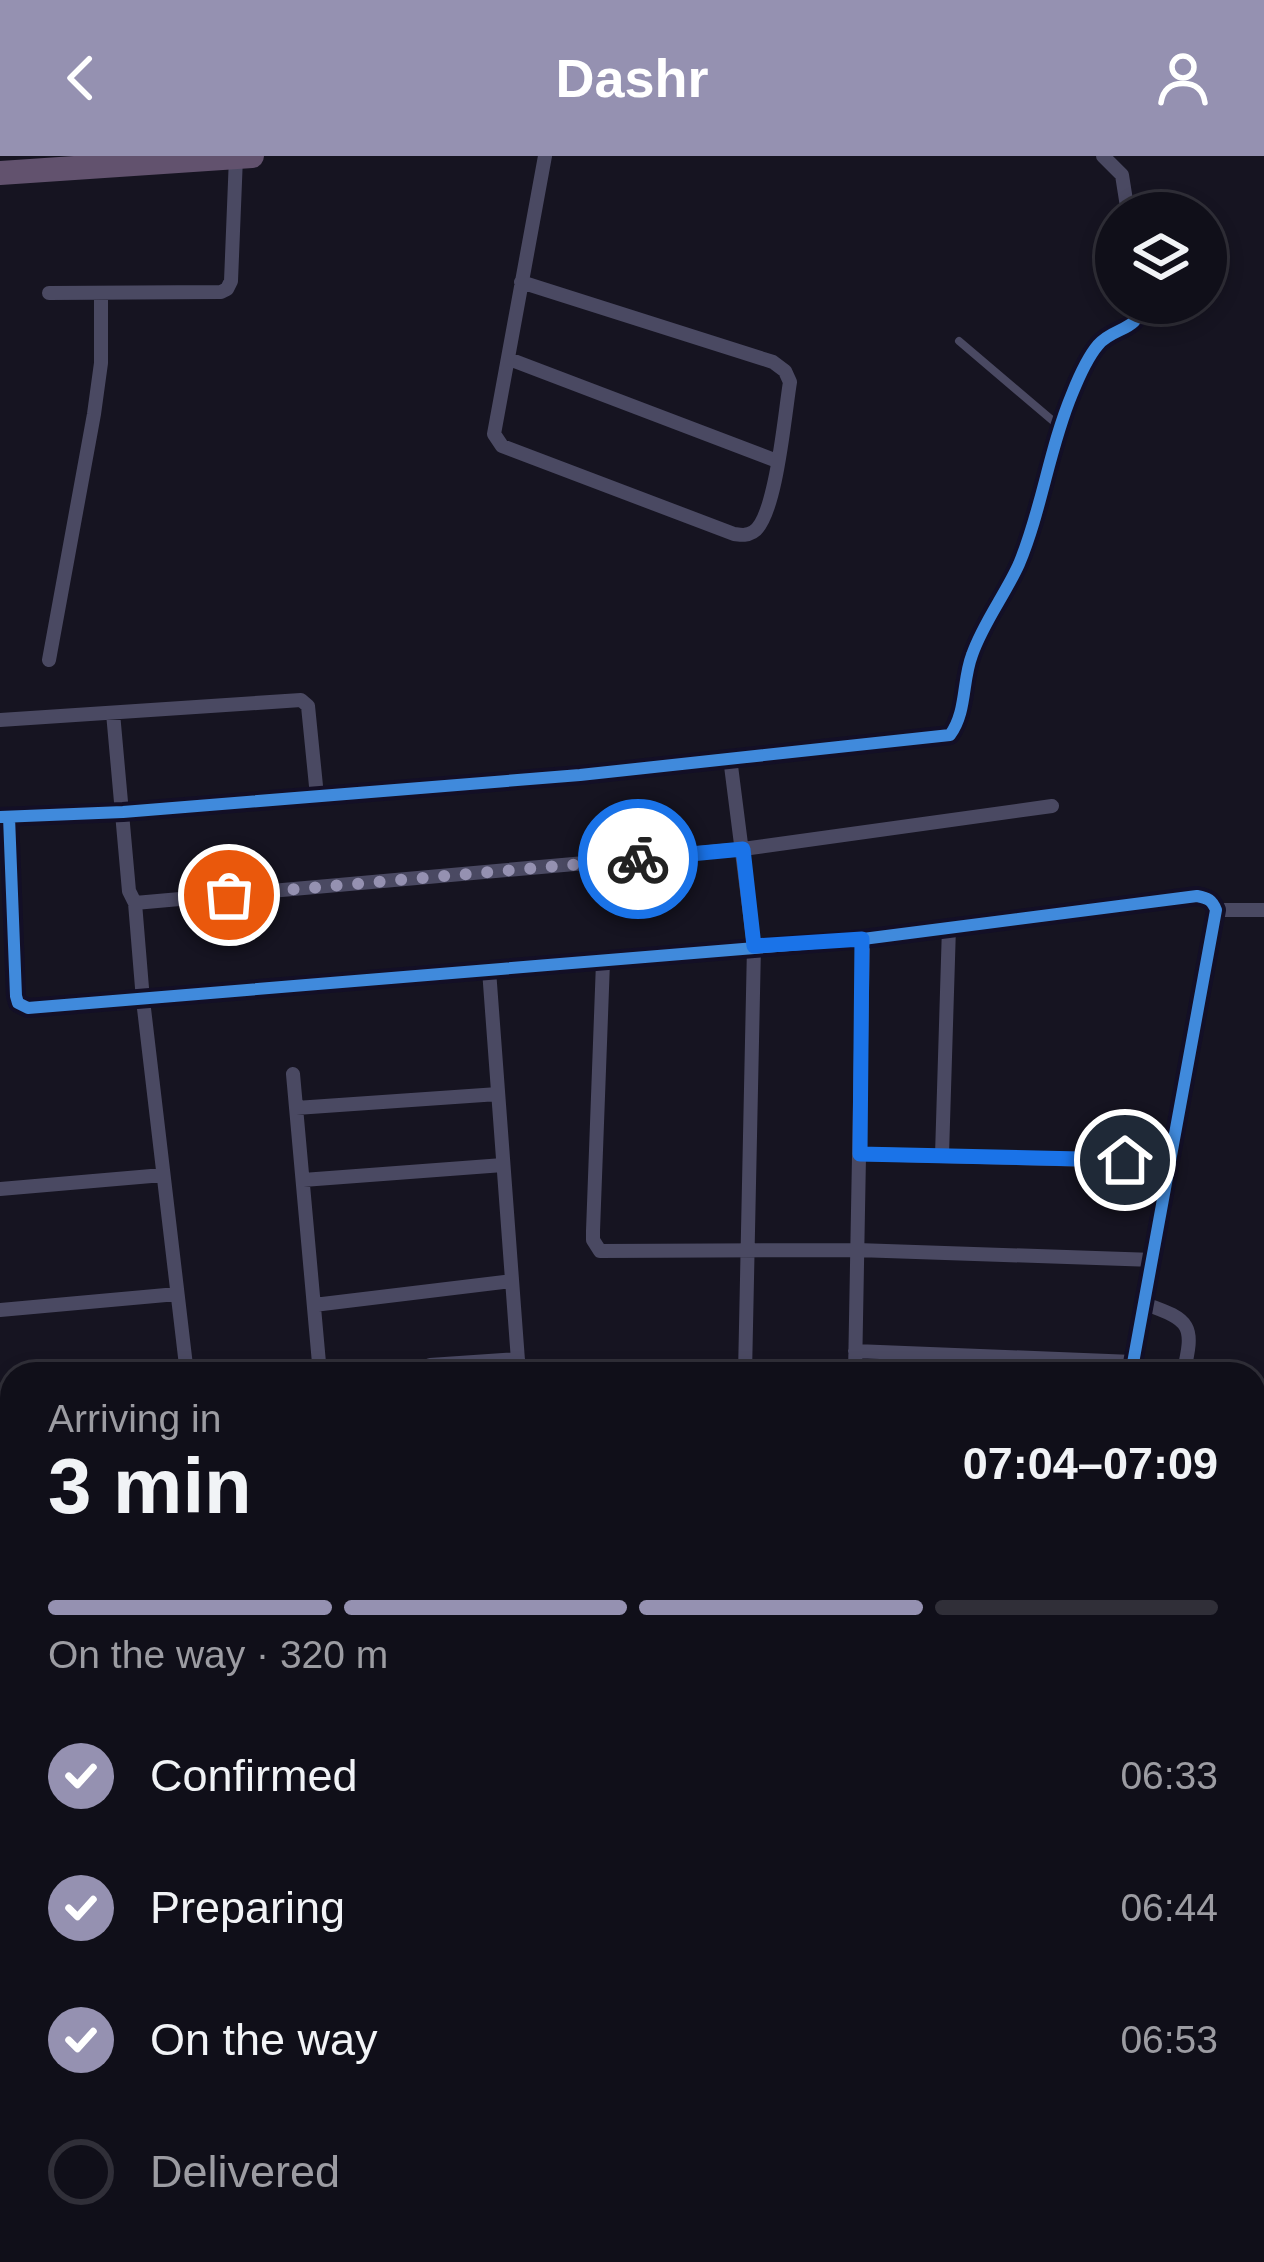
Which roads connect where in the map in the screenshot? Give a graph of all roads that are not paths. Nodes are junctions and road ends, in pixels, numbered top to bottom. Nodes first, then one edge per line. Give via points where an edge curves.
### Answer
1 (252, 156) edge
2 (545, 156) edge
3 (1102, 156) edge
4 (236, 157) edge
5 (0, 172) edge
6 (1125, 192) edge
7 (521, 282) junction
8 (49, 293) dead end
9 (101, 293) junction
10 (1133, 324) edge
11 (959, 340) dead end
12 (509, 359) junction
13 (1060, 427) junction
14 (777, 461) junction
15 (49, 659) dead end
16 (113, 713) junction
17 (0, 720) edge
18 (730, 758) junction
19 (317, 796) junction
20 (1052, 806) dead end
21 (123, 812) junction
22 (4, 817) edge
23 (743, 849) junction
24 (135, 903) junction
25 (1216, 910) junction
26 (1264, 910) edge
27 (949, 927) junction
28 (862, 939) junction
29 (754, 946) junction
30 (603, 962) junction
31 (489, 970) junction
32 (143, 1000) junction
33 (293, 1074) dead end
34 (498, 1094) junction
35 (296, 1108) junction
36 (860, 1154) junction
37 (942, 1156) junction
38 (1171, 1162) junction
39 (503, 1165) junction
40 (163, 1175) junction
41 (303, 1180) junction
42 (0, 1190) edge
43 (856, 1250) junction
44 (748, 1252) junction
45 (1154, 1260) junction
46 (512, 1281) junction
47 (177, 1294) junction
48 (1144, 1304) junction
49 (314, 1305) junction
50 (0, 1310) edge
51 (855, 1351) junction
52 (186, 1362) edge
53 (319, 1362) edge
54 (519, 1362) edge
55 (745, 1362) edge
56 (855, 1362) edge
57 (1034, 1362) edge
58 (1133, 1362) edge
59 (1186, 1362) edge

1 - 4 highway
2 - 7 street
3 - 6 street via 1122,175
4 - 5 highway
4 - 9 street via 227,289
7 - 12 street
7 - 14 street via 773,362 790,382
8 - 9 street
9 - 15 street via 94,415
10 - 13 street via 1092,355
11 - 13 lane
12 - 14 street
12 - 14 street via 494,434 502,446 746,535 765,518
13 - 18 street via 1018,566 971,655 950,735
16 - 17 street
16 - 19 street via 301,700
16 - 21 street
18 - 19 street
18 - 23 street
19 - 21 street
20 - 23 street
21 - 22 street
21 - 24 street
22 - 32 street via 18,1003
23 - 24 street
23 - 29 street
24 - 32 street
25 - 26 street
25 - 27 street via 1197,896
25 - 38 street
27 - 28 street
27 - 37 street
28 - 29 street
28 - 36 street
29 - 30 street
29 - 44 street
30 - 31 street
30 - 44 street via 596,1247
31 - 32 street
31 - 34 street
32 - 40 street
33 - 35 street
34 - 35 street
34 - 39 street
35 - 41 street
36 - 37 street
36 - 43 street
37 - 38 street
38 - 45 street
39 - 41 street
39 - 46 street
40 - 42 street
40 - 47 street
41 - 49 street
43 - 44 street
43 - 45 street
43 - 51 street
44 - 55 street
45 - 48 street
46 - 49 street
46 - 54 street
47 - 50 street
47 - 52 street
48 - 58 street
48 - 59 street via 1184,1322
49 - 53 street
51 - 56 street
51 - 57 street

